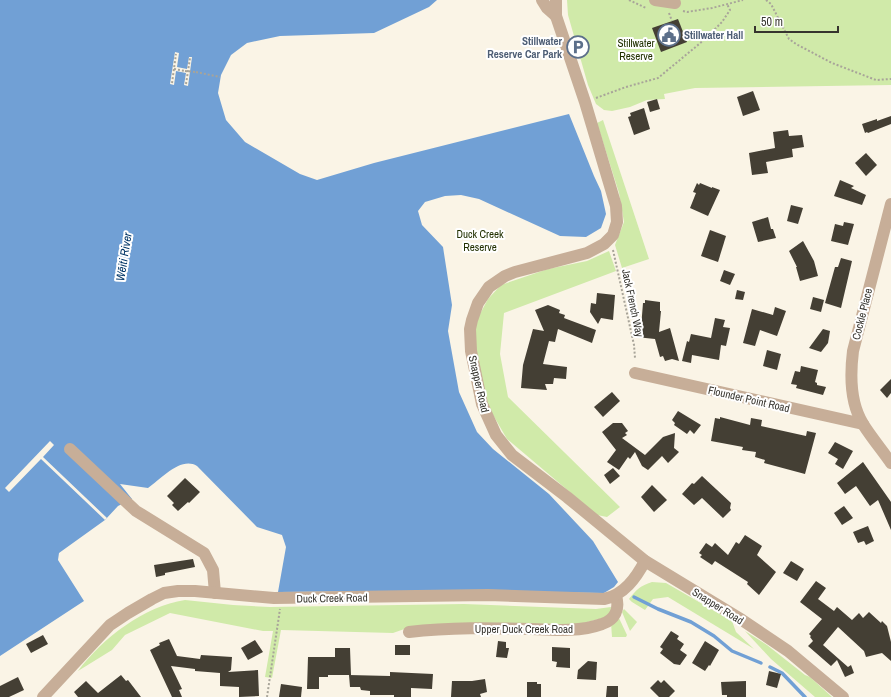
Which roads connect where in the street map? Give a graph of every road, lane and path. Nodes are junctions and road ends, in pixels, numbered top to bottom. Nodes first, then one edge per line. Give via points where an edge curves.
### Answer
1 (542, 0) edge
2 (556, 0) edge
3 (655, 0) edge
4 (766, 0) edge
5 (675, 3) dead end
6 (727, 4) dead end
7 (556, 16) junction
8 (176, 54) dead end
9 (190, 58) dead end
10 (174, 69) junction
11 (188, 70) junction
12 (184, 71) junction
13 (220, 76) dead end
14 (891, 79) edge
15 (172, 83) dead end
16 (186, 84) dead end
17 (585, 102) junction
18 (891, 204) edge
19 (614, 252) dead end
20 (635, 358) dead end
21 (635, 373) dead end
22 (863, 424) junction
23 (70, 449) dead end
24 (891, 462) edge
25 (645, 561) junction
26 (215, 593) junction
27 (616, 596) junction
28 (281, 605) dead end
29 (409, 632) dead end
30 (43, 697) edge
31 (267, 697) edge
32 (843, 697) edge

1 - 7 street, Snapper Road via 546,8
2 - 7 street, Snapper Road
3 - 5 street
4 - 14 path via 771,4 789,39 796,44 832,64 876,80
6 - 17 path via 730,10 722,22 658,78
7 - 17 street, Snapper Road
8 - 10 path
9 - 11 path
10 - 12 path
10 - 15 path
11 - 12 path
11 - 16 path
12 - 13 path, bridge
17 - 25 street, Snapper Road via 614,198 617,222 613,235 604,244 592,250 515,272 496,281 483,295 474,312 470,328 471,351 482,404 493,429 506,449
18 - 22 street, Cockle Place via 852,357 852,391
19 - 20 path, Jack French Way
21 - 22 street, Flounder Point Road
22 - 24 street, Cockle Place
23 - 26 street via 136,511 204,553 213,570
25 - 27 street via 634,578
25 - 32 street, Snapper Road via 788,651
26 - 27 street, Duck Creek Road via 274,598 488,595 597,599
26 - 30 street, Duck Creek Road via 187,590 164,593 128,612 110,626
27 - 29 street, Upper Duck Creek Road via 618,610 612,618 591,627 545,630 446,628
28 - 31 path

